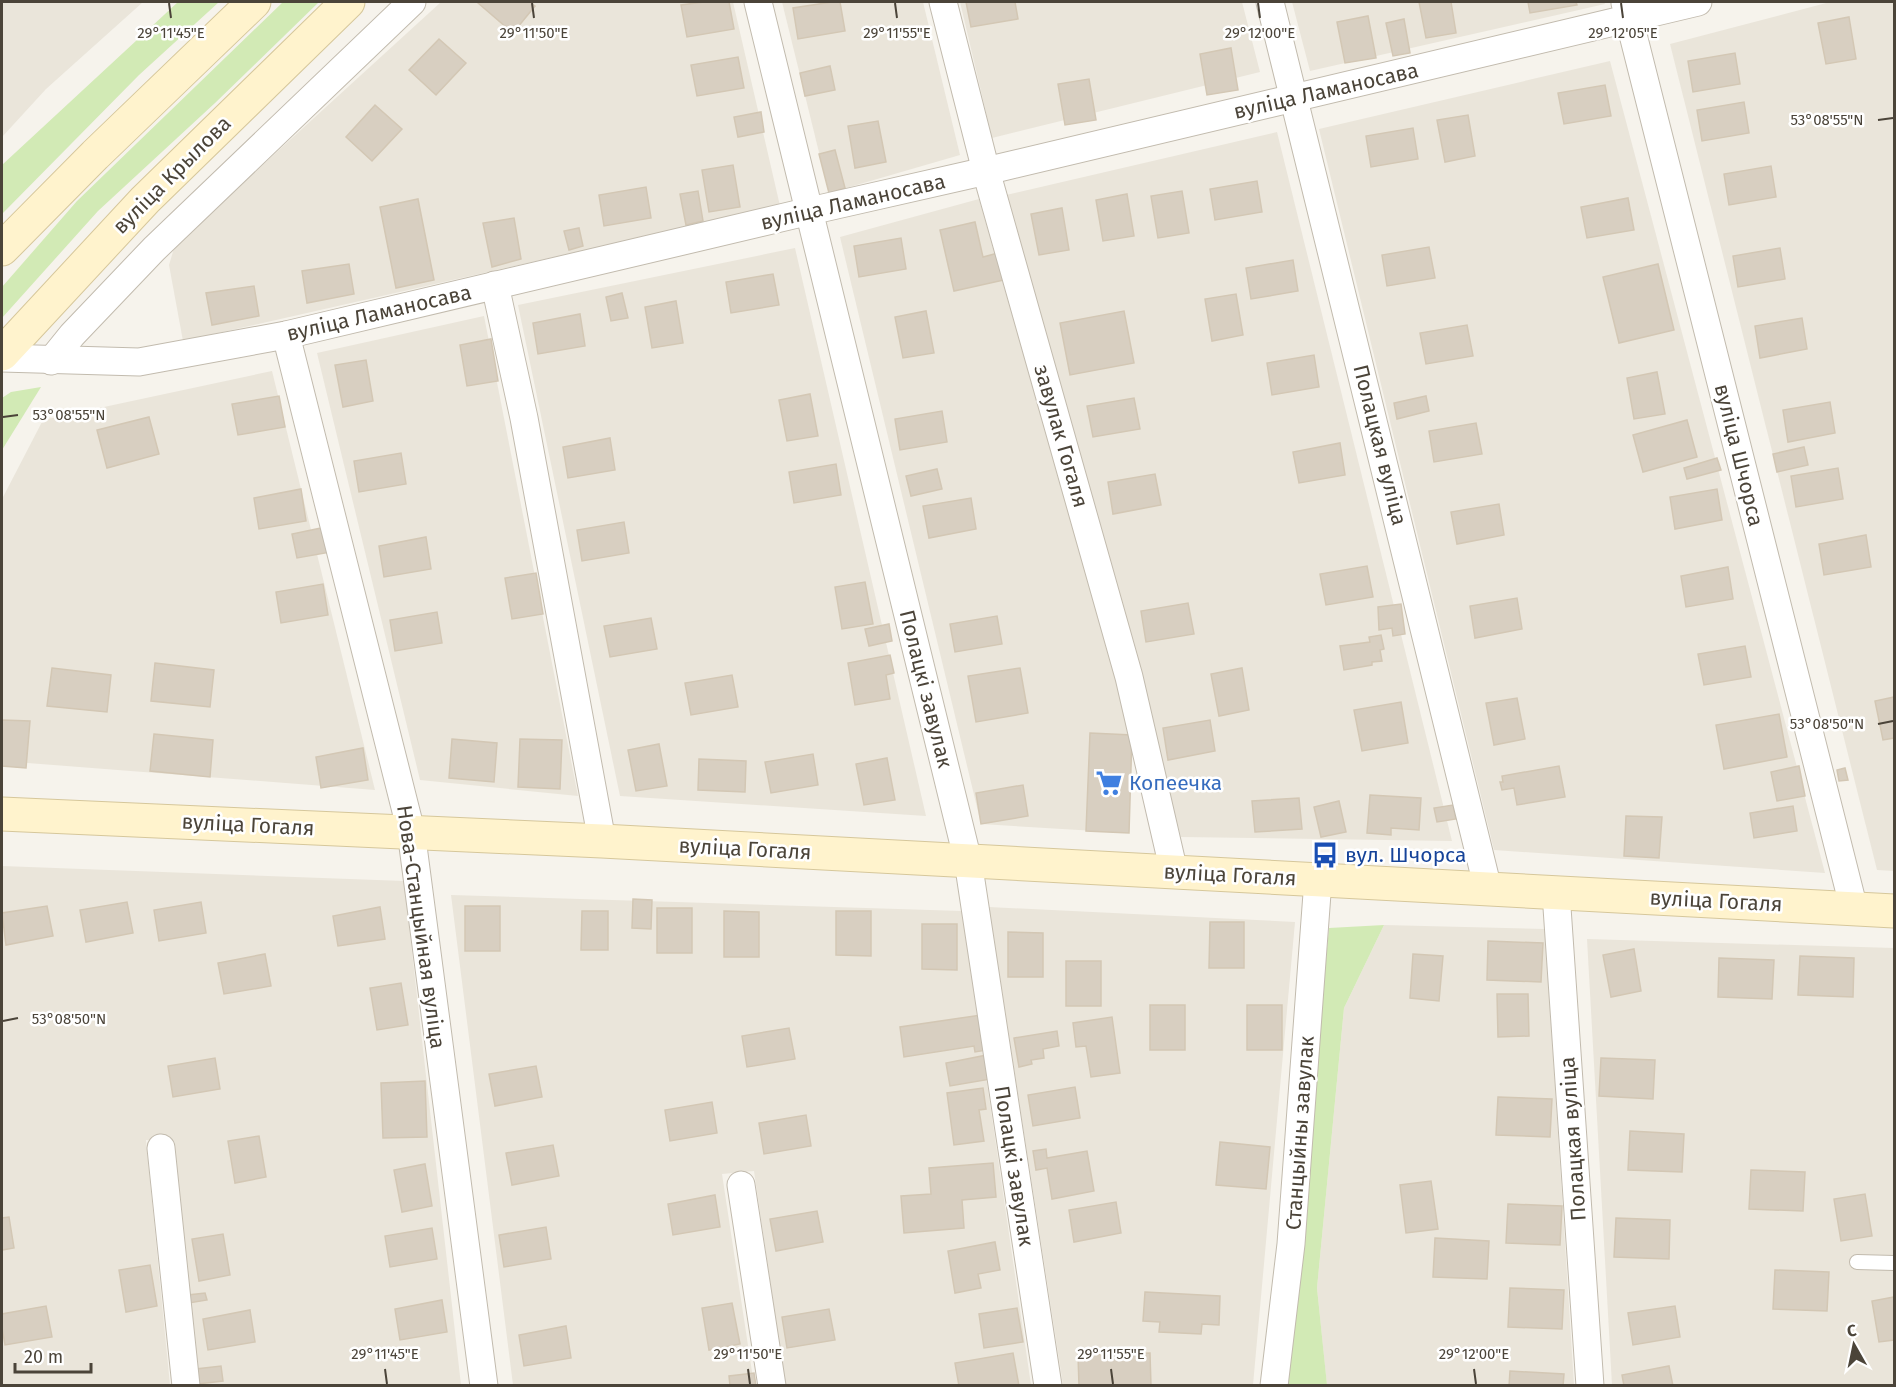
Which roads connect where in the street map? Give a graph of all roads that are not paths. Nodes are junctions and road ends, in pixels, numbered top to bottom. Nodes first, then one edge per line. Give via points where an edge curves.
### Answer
1 (254, 2) edge
2 (348, 2) edge
3 (412, 2) edge
4 (758, 2) edge
5 (943, 2) edge
6 (1270, 2) edge
7 (1698, 2) edge
8 (1627, 10) edge
9 (1295, 98) junction
10 (986, 171) junction
11 (810, 211) junction
12 (2, 249) edge
13 (495, 285) junction
14 (286, 335) junction
15 (2, 356) edge
16 (51, 361) junction
17 (2, 814) edge
18 (411, 831) junction
19 (602, 841) junction
20 (968, 861) junction
21 (1174, 872) junction
22 (1318, 880) junction
23 (1488, 889) junction
24 (1556, 893) junction
25 (1854, 909) junction
26 (1894, 911) edge
27 (161, 1148) dead end
28 (741, 1185) dead end
29 (1857, 1262) dead end
30 (1894, 1263) edge
31 (186, 1386) edge
32 (484, 1386) edge
33 (772, 1386) edge
34 (1048, 1386) edge
35 (1274, 1386) edge
36 (1590, 1386) edge

1 - 12 main road
2 - 15 main road, вуліца Крылова via 145,200
3 - 16 street via 154,249
4 - 11 street, Полацкі завулак
5 - 10 street, завулак Гогаля
6 - 9 street, Полацкая вуліца
7 - 8 street, вуліца Ламаносава
8 - 9 street, вуліца Ламаносава
8 - 25 street, вуліца Шчорса
9 - 10 street, вуліца Ламаносава
9 - 23 street, Полацкая вуліца
10 - 11 street, вуліца Ламаносава
10 - 21 street, завулак Гогаля via 1129,677
11 - 13 street, вуліца Ламаносава
11 - 20 street, Полацкі завулак
13 - 14 street, вуліца Ламаносава
13 - 19 street via 524,418
14 - 16 street, вуліца Ламаносава via 139,362
14 - 18 street, Нова-Станцыйная вуліца
15 - 16 street, вуліца Ламаносава
17 - 18 main road, вуліца Гогаля
18 - 19 main road, вуліца Гогаля
18 - 32 street, Нова-Станцыйная вуліца
19 - 20 main road, вуліца Гогаля
20 - 21 main road, вуліца Гогаля
20 - 34 street, Полацкі завулак
21 - 22 main road, вуліца Гогаля
22 - 23 main road, вуліца Гогаля
22 - 35 street, Станцыйны завулак via 1291,1244
23 - 24 main road, вуліца Гогаля
24 - 25 main road, вуліца Гогаля
24 - 36 street, Полацкая вуліца
25 - 26 main road, вуліца Гогаля
27 - 31 street
28 - 33 street
29 - 30 lane

